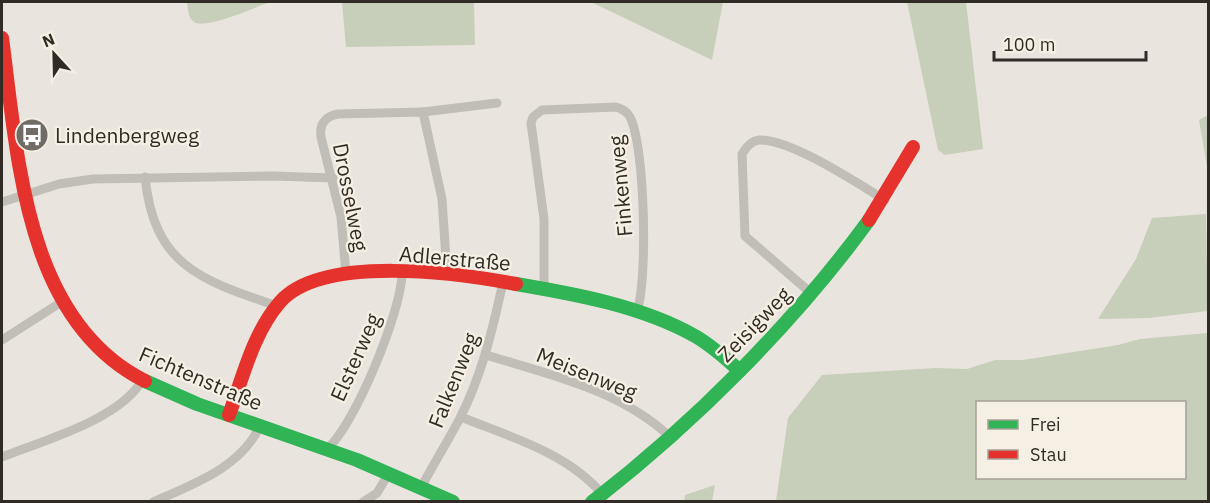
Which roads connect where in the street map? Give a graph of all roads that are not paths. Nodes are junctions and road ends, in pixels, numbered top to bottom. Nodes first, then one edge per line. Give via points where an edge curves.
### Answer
1 (2, 38) edge
2 (497, 103) dead end
3 (423, 112) junction
4 (913, 147) dead end
5 (145, 177) junction
6 (333, 178) junction
7 (26, 194) junction
8 (885, 200) junction
9 (2, 202) edge
10 (402, 273) junction
11 (346, 274) junction
12 (447, 274) junction
13 (504, 282) junction
14 (544, 288) junction
15 (812, 294) junction
16 (63, 301) junction
17 (277, 306) junction
18 (637, 311) junction
19 (2, 340) edge
20 (486, 355) junction
21 (739, 370) junction
22 (143, 379) junction
23 (229, 415) junction
24 (461, 417) junction
25 (260, 425) junction
26 (669, 436) junction
27 (327, 449) junction
28 (2, 457) edge
29 (389, 473) junction
30 (422, 486) junction
31 (597, 498) edge
32 (153, 501) edge
33 (363, 501) edge
34 (453, 501) edge

1 - 7 street, Fichtenstraße
2 - 3 street, Drosselweg
3 - 6 street, Drosselweg via 329,117 320,130
3 - 12 street via 441,199
4 - 8 street, Zeisigweg
5 - 6 street
5 - 7 street via 81,180
5 - 17 street via 154,218 173,256 214,283
6 - 11 street, Drosselweg
7 - 9 street
7 - 16 street, Fichtenstraße via 40,248
8 - 15 street, Zeisigweg
8 - 15 street via 830,168 779,145 761,140 744,149 745,236
10 - 11 street, Adlerstraße
10 - 12 street, Adlerstraße
10 - 27 street, Elsterweg via 399,297 380,356 334,444
11 - 17 street, Adlerstraße via 311,281 292,291
12 - 13 street, Adlerstraße
13 - 14 street, Adlerstraße
13 - 20 street, Falkenweg
14 - 18 street, Adlerstraße
14 - 18 street, Finkenweg via 544,219 532,117 542,110 616,107 631,119 640,166 643,274
15 - 21 street, Zeisigweg
16 - 19 street
16 - 22 street, Fichtenstraße via 89,341
17 - 23 street, Adlerstraße via 254,348
18 - 21 street, Adlerstraße via 698,337
20 - 24 street, Falkenweg
20 - 26 street, Meisenweg via 555,376 614,400 651,420
21 - 26 street, Zeisigweg
22 - 23 street, Fichtenstraße
22 - 28 street via 133,395 105,413
23 - 25 street, Fichtenstraße
24 - 30 street, Falkenweg
24 - 31 street via 537,448 582,475
25 - 27 street, Fichtenstraße
25 - 32 street via 253,442 237,457
26 - 31 street, Zeisigweg
27 - 29 street, Fichtenstraße
29 - 30 street, Fichtenstraße
29 - 33 street via 377,493
30 - 34 street, Fichtenstraße

